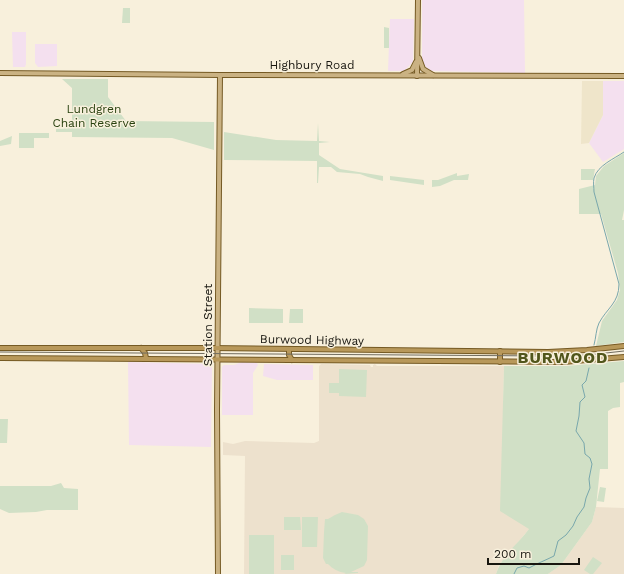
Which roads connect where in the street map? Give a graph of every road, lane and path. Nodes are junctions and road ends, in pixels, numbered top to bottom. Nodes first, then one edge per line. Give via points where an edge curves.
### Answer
1 (418, 0) edge
2 (418, 52) junction
3 (0, 73) edge
4 (220, 75) junction
5 (434, 75) junction
6 (399, 76) junction
7 (417, 76) junction
8 (624, 76) edge
9 (624, 346) edge
10 (0, 348) edge
11 (141, 348) junction
12 (218, 348) junction
13 (289, 349) junction
14 (500, 351) junction
15 (624, 357) edge
16 (0, 358) edge
17 (146, 358) junction
18 (218, 359) junction
19 (292, 360) junction
20 (500, 362) junction
21 (218, 574) edge

1 - 2 main road
2 - 5 main road via 422,67
2 - 6 main road via 414,68
2 - 7 main road
3 - 4 main road, Highbury Road
4 - 6 main road, Highbury Road
4 - 12 main road, Station Street
5 - 7 main road, Highbury Road
5 - 8 main road, Highbury Road
6 - 7 main road, Highbury Road
9 - 14 highway, Burwood Highway via 573,351
10 - 11 highway, Burwood Highway
11 - 12 highway, Burwood Highway
11 - 17 highway
12 - 13 highway, Burwood Highway
12 - 18 main road, Station Street
13 - 14 highway, Burwood Highway
13 - 19 highway
14 - 20 highway
15 - 20 highway, Burwood Highway via 574,362
16 - 17 highway, Burwood Highway
17 - 18 highway, Burwood Highway
18 - 19 highway, Burwood Highway
18 - 21 main road, Station Street
19 - 20 highway, Burwood Highway

